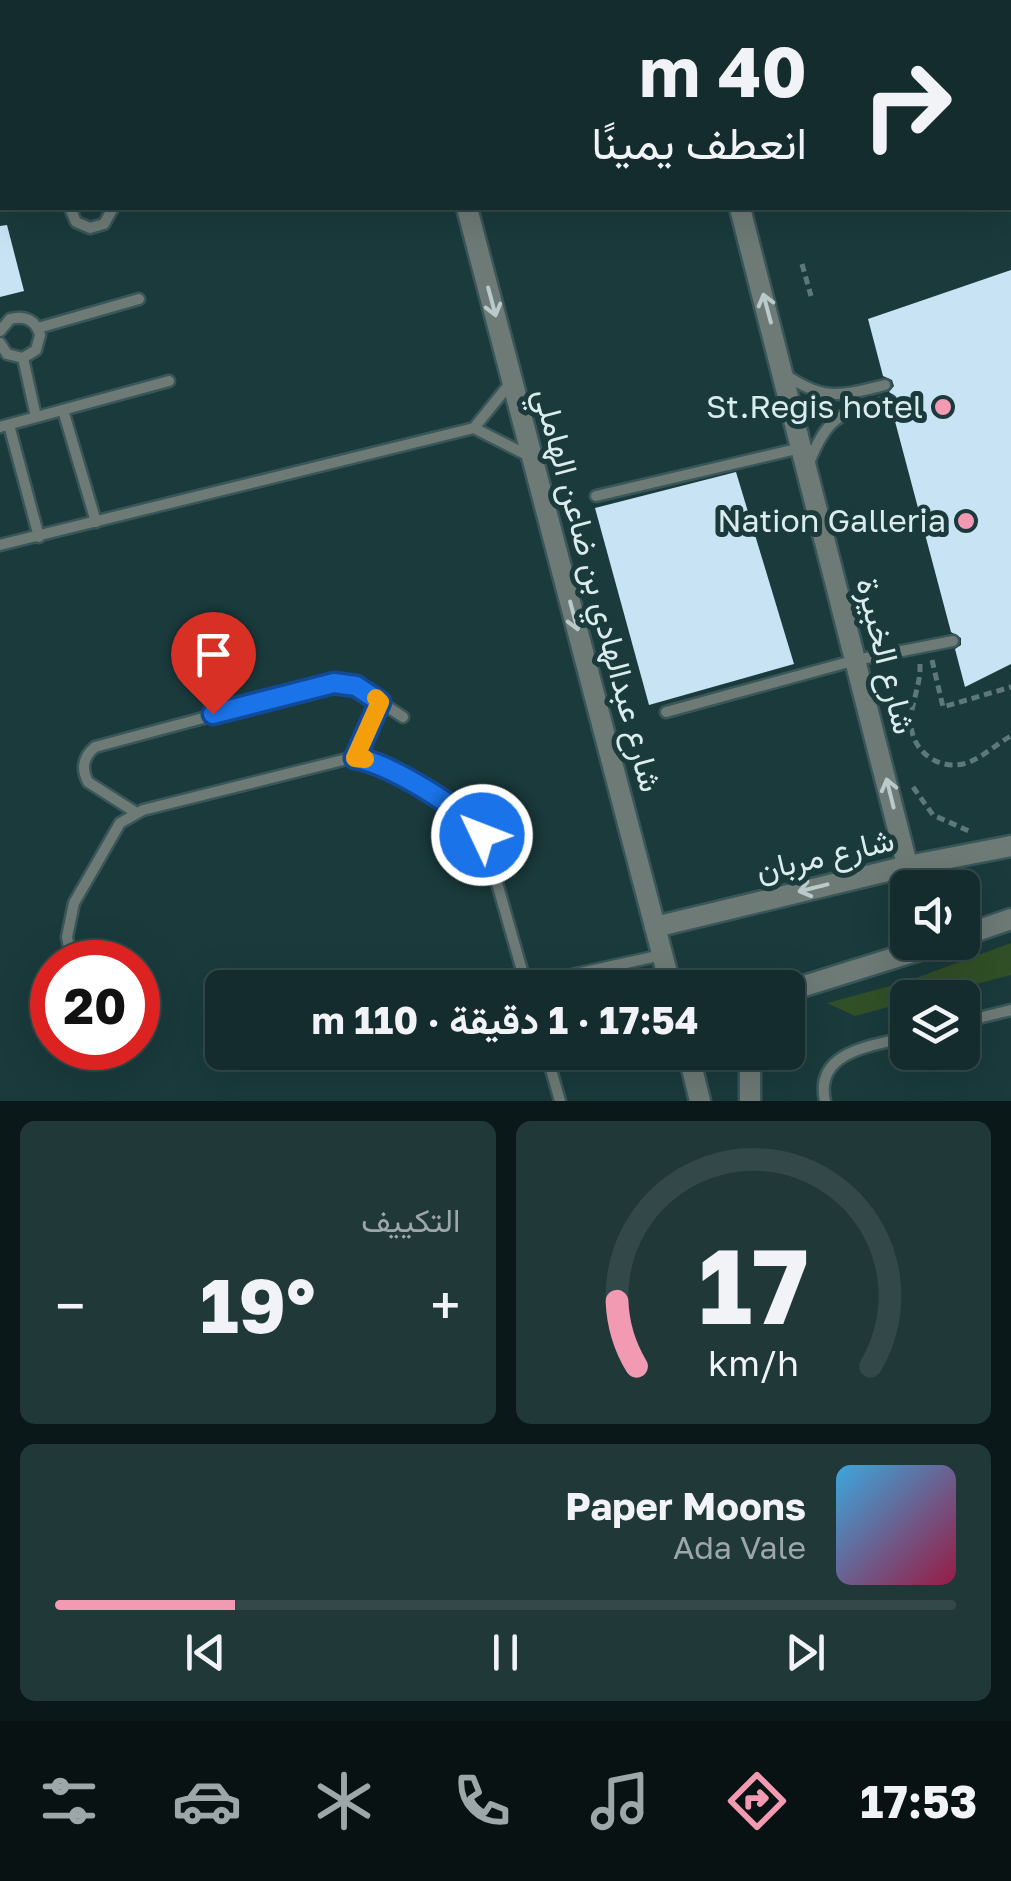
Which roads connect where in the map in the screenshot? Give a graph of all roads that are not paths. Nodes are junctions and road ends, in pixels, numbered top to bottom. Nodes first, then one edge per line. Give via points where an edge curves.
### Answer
1 (71, 210) edge
2 (112, 210) edge
3 (468, 210) edge
4 (741, 210) edge
5 (139, 299) dead end
6 (38, 328) junction
7 (0, 331) edge
8 (0, 343) edge
9 (23, 358) junction
10 (783, 373) junction
11 (512, 381) junction
12 (169, 382) dead end
13 (886, 385) dead end
14 (890, 401) dead end
15 (63, 410) junction
16 (36, 417) junction
17 (4, 426) edge
18 (474, 428) junction
19 (533, 458) junction
20 (805, 458) junction
21 (596, 496) dead end
22 (96, 522) junction
23 (39, 536) junction
24 (0, 546) edge
25 (953, 641) dead end
26 (856, 660) junction
27 (380, 702) junction
28 (666, 712) dead end
29 (403, 717) dead end
30 (355, 758) junction
31 (135, 812) junction
32 (1011, 846) edge
33 (908, 866) junction
34 (909, 870) edge
35 (1011, 920) edge
36 (655, 926) junction
37 (980, 930) edge
38 (68, 940) edge
39 (662, 955) junction
40 (890, 958) edge
41 (521, 970) edge
42 (596, 970) edge
43 (666, 970) edge
44 (805, 986) edge
45 (1011, 1010) edge
46 (980, 1018) edge
47 (890, 1042) edge
48 (551, 1070) edge
49 (692, 1070) edge
50 (750, 1070) edge
51 (560, 1101) edge
52 (700, 1101) edge
53 (750, 1101) edge
54 (825, 1101) edge

1 - 2 lane via 76,222 90,228 104,224
3 -> 11 street, شارع عبدالهادي بن ضاعن الهاملي
10 -> 4 street, شارع الخبيرة
5 - 6 lane
6 - 7 lane via 17,317
6 - 9 lane via 36,350
8 - 9 lane via 7,354
9 - 16 lane
10 - 13 lane via 830,396
10 - 20 street, شارع الخبيرة
11 - 18 lane
11 - 19 street, شارع عبدالهادي بن ضاعن الهاملي
12 - 15 lane
14 - 20 lane via 839,416
15 - 16 lane
15 - 22 lane
16 - 17 lane
17 - 23 lane
18 - 19 lane
18 - 22 lane
19 -> 36 street, شارع عبدالهادي بن ضاعن الهاملي
20 - 21 lane
20 - 26 street, شارع الخبيرة
22 - 23 lane
23 - 24 lane
25 - 26 lane
26 - 28 lane
33 -> 26 street, شارع الخبيرة
27 - 29 lane
27 - 30 lane
27 - 31 lane via 356,686 334,683 96,746 85,759 88,782
30 - 31 lane
30 - 41 lane via 453,806 476,826
31 - 38 lane via 120,823 74,903
32 - 33 street, شارع مربان
33 - 34 street, شارع الخبيرة
33 -> 36 street, شارع مربان
35 - 37 street
36 - 39 street, شارع عبدالهادي بن ضاعن الهاملي
39 - 42 lane
39 - 43 street, شارع عبدالهادي بن ضاعن الهاملي
40 - 44 street
45 - 46 lane
47 - 54 lane via 836,1059 826,1074
48 - 51 lane
49 - 52 street
50 - 53 street

